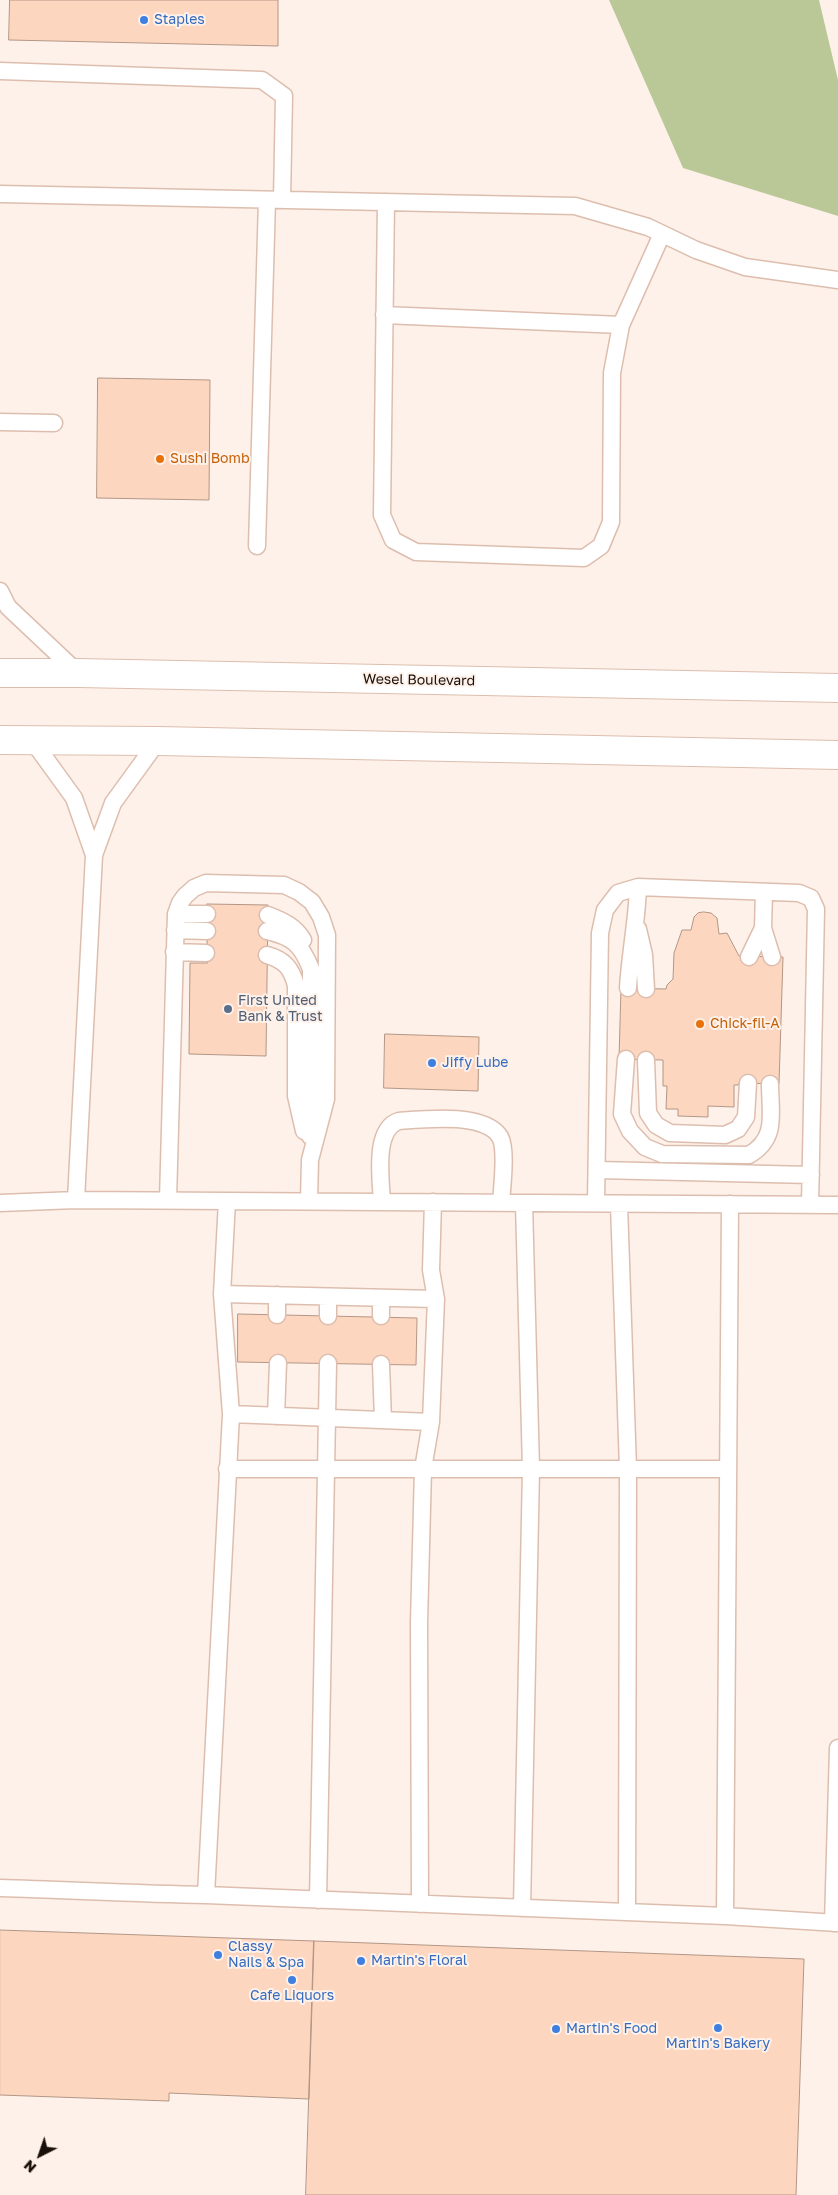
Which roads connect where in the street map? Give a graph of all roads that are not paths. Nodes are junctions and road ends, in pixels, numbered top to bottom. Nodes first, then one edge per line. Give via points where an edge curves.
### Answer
1 (0, 71) edge
2 (0, 194) edge
3 (275, 200) junction
4 (386, 202) junction
5 (662, 234) junction
6 (838, 280) edge
7 (384, 315) junction
8 (621, 325) junction
9 (0, 422) edge
10 (54, 423) dead end
11 (257, 546) dead end
12 (0, 591) edge
13 (0, 673) edge
14 (78, 673) junction
15 (838, 688) edge
16 (0, 740) edge
17 (32, 740) junction
18 (158, 741) junction
19 (838, 755) edge
20 (94, 855) junction
21 (638, 887) junction
22 (764, 892) junction
23 (176, 914) junction
24 (207, 914) dead end
25 (637, 922) junction
26 (268, 923) dead end
27 (763, 928) junction
28 (175, 930) junction
29 (207, 931) dead end
30 (174, 952) junction
31 (206, 952) dead end
32 (267, 955) dead end
33 (750, 957) dead end
34 (772, 957) dead end
35 (628, 988) dead end
36 (646, 989) dead end
37 (626, 1060) dead end
38 (646, 1060) dead end
39 (748, 1083) dead end
40 (770, 1084) dead end
41 (310, 1160) junction
42 (598, 1170) junction
43 (811, 1175) junction
44 (76, 1200) junction
45 (168, 1200) junction
46 (226, 1200) junction
47 (309, 1201) junction
48 (382, 1202) junction
49 (433, 1202) junction
50 (0, 1203) edge
51 (501, 1203) junction
52 (524, 1203) junction
53 (596, 1203) junction
54 (619, 1204) junction
55 (730, 1204) junction
56 (810, 1205) junction
57 (838, 1205) edge
58 (222, 1294) junction
59 (277, 1295) junction
60 (328, 1297) junction
61 (381, 1298) junction
62 (436, 1299) junction
63 (277, 1315) dead end
64 (328, 1316) dead end
65 (381, 1316) dead end
66 (278, 1363) dead end
67 (328, 1363) dead end
68 (381, 1364) dead end
69 (231, 1414) junction
70 (276, 1416) junction
71 (329, 1419) junction
72 (383, 1420) junction
73 (431, 1422) junction
74 (227, 1469) junction
75 (328, 1469) junction
76 (422, 1469) junction
77 (531, 1469) junction
78 (628, 1469) junction
79 (728, 1469) junction
80 (838, 1748) edge
81 (0, 1888) edge
82 (206, 1895) junction
83 (318, 1900) junction
84 (420, 1904) junction
85 (522, 1908) junction
86 (627, 1912) junction
87 (725, 1916) junction
88 (836, 1923) edge

1 - 3 lane via 262,80 284,96
2 - 3 lane
3 - 4 lane
3 - 11 lane
4 - 5 lane via 575,206
4 - 7 lane
5 - 6 lane via 745,267
5 - 8 lane
7 - 8 lane
7 - 8 lane via 382,515 393,540 416,552 584,558 600,546 611,522 612,373
9 - 10 lane
12 - 14 lane via 8,607
13 - 14 main road, Wesel Boulevard
14 - 15 main road, Wesel Boulevard
16 - 17 main road
17 - 18 main road
17 - 20 lane via 74,798
18 - 19 main road
18 - 20 lane via 113,803
20 - 44 lane
21 - 22 lane
21 - 25 lane
21 - 42 lane via 618,894 606,910 600,933
22 - 27 lane
22 - 43 lane via 799,893 811,898 816,909
23 - 24 lane
23 - 28 lane
23 - 41 lane via 185,896 206,883 284,885 312,902 321,917 327,935 326,1099
25 - 35 lane via 630,953
25 - 36 lane via 644,955
26 - 41 lane via 297,944 311,969
27 - 33 lane
27 - 34 lane
28 - 29 lane
28 - 30 lane
30 - 31 lane
30 - 45 lane
32 - 41 lane via 288,966 296,986 296,1096
37 - 40 lane via 622,1114 630,1131 645,1147 662,1154 749,1155 762,1147 770,1132
38 - 39 lane via 648,1113 656,1125 670,1133 725,1135 738,1129 746,1117
41 - 47 lane
42 - 43 lane
42 - 53 lane
43 - 56 lane
44 - 45 lane
44 - 50 lane
45 - 46 lane
46 - 47 lane
46 - 58 lane
47 - 48 lane
48 - 49 lane
48 - 51 lane via 380,1159 385,1133 393,1123 453,1119 485,1124 500,1137 503,1147
49 - 51 lane
49 - 62 lane via 431,1270
51 - 52 lane
52 - 53 lane
52 - 77 lane
53 - 54 lane
54 - 55 lane
54 - 78 lane
55 - 56 lane
55 - 79 lane
56 - 57 lane
58 - 59 lane
58 - 69 lane
59 - 60 lane
59 - 63 lane
60 - 61 lane
60 - 64 lane
61 - 62 lane
61 - 65 lane
62 - 73 lane
66 - 70 lane
67 - 71 lane
68 - 72 lane
69 - 70 lane
69 - 74 lane
70 - 71 lane
71 - 72 lane
71 - 75 lane
72 - 73 lane
73 - 76 lane
74 - 75 lane
74 - 82 lane
75 - 76 lane
75 - 83 lane
76 - 77 lane
76 - 84 lane
77 - 78 lane
77 - 85 lane
78 - 79 lane
78 - 86 lane
79 - 87 lane
80 - 88 lane
81 - 82 lane
82 - 83 lane
83 - 84 lane
84 - 85 lane
85 - 86 lane
86 - 87 lane
87 - 88 lane

